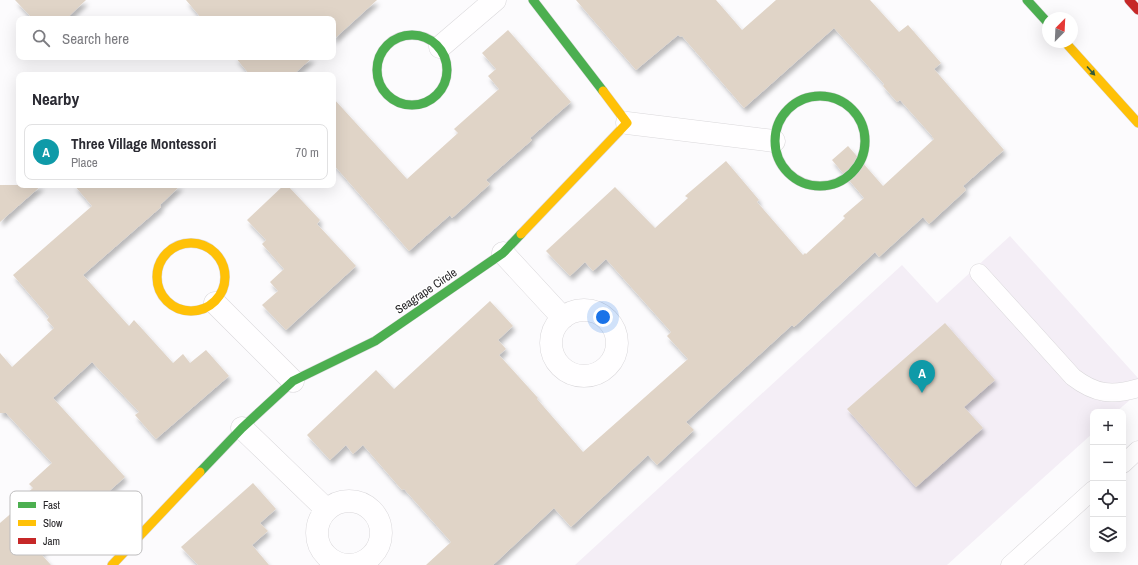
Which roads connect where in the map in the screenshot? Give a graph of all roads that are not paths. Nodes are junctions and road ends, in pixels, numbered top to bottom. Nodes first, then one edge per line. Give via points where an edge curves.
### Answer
1 (495, 0) edge
2 (533, 0) edge
3 (1027, 0) edge
4 (1129, 0) edge
5 (1138, 10) edge
6 (1042, 16) edge
7 (440, 47) junction
8 (1070, 48) edge
9 (627, 123) junction
10 (1138, 123) edge
11 (774, 141) junction
12 (503, 253) junction
13 (979, 273) dead end
14 (215, 303) junction
15 (563, 318) dead end
16 (293, 381) junction
17 (1138, 388) edge
18 (242, 428) junction
19 (1138, 450) edge
20 (1126, 461) edge
21 (1090, 493) edge
22 (327, 510) junction
23 (142, 533) edge
24 (121, 555) edge
25 (1011, 564) edge
26 (112, 565) edge
27 (352, 565) edge

1 - 7 street
2 - 9 street
3 - 6 street
4 - 5 street
7 - 7 street via 430,39 418,35 394,39 385,47 379,58 378,82 385,93 406,105 419,105 431,101 440,93 446,82 446,58
8 -> 10 street
9 - 11 street
9 - 12 street, Seagrape Circle
11 - 11 street via 777,157 785,170 797,180 812,186 828,186 855,170 862,157 865,142 857,114 834,98 820,96 805,98 793,104 776,127
12 - 15 street
12 - 16 street, Seagrape Circle via 375,341
13 - 17 lane via 1085,386 1098,391 1122,393
14 - 14 street via 226,282 221,259 213,250 202,244 190,242 168,251 157,272 157,284 162,296 181,310 204,309
14 - 16 street
16 - 18 street, Seagrape Circle
18 - 22 street
18 - 23 street, Seagrape Circle
19 - 20 lane
21 - 25 lane
22 - 27 street via 320,519 318,541 330,559 340,564
22 - 27 street via 347,501 358,502 376,515 381,536 378,547 367,559
24 - 26 street, Seagrape Circle

